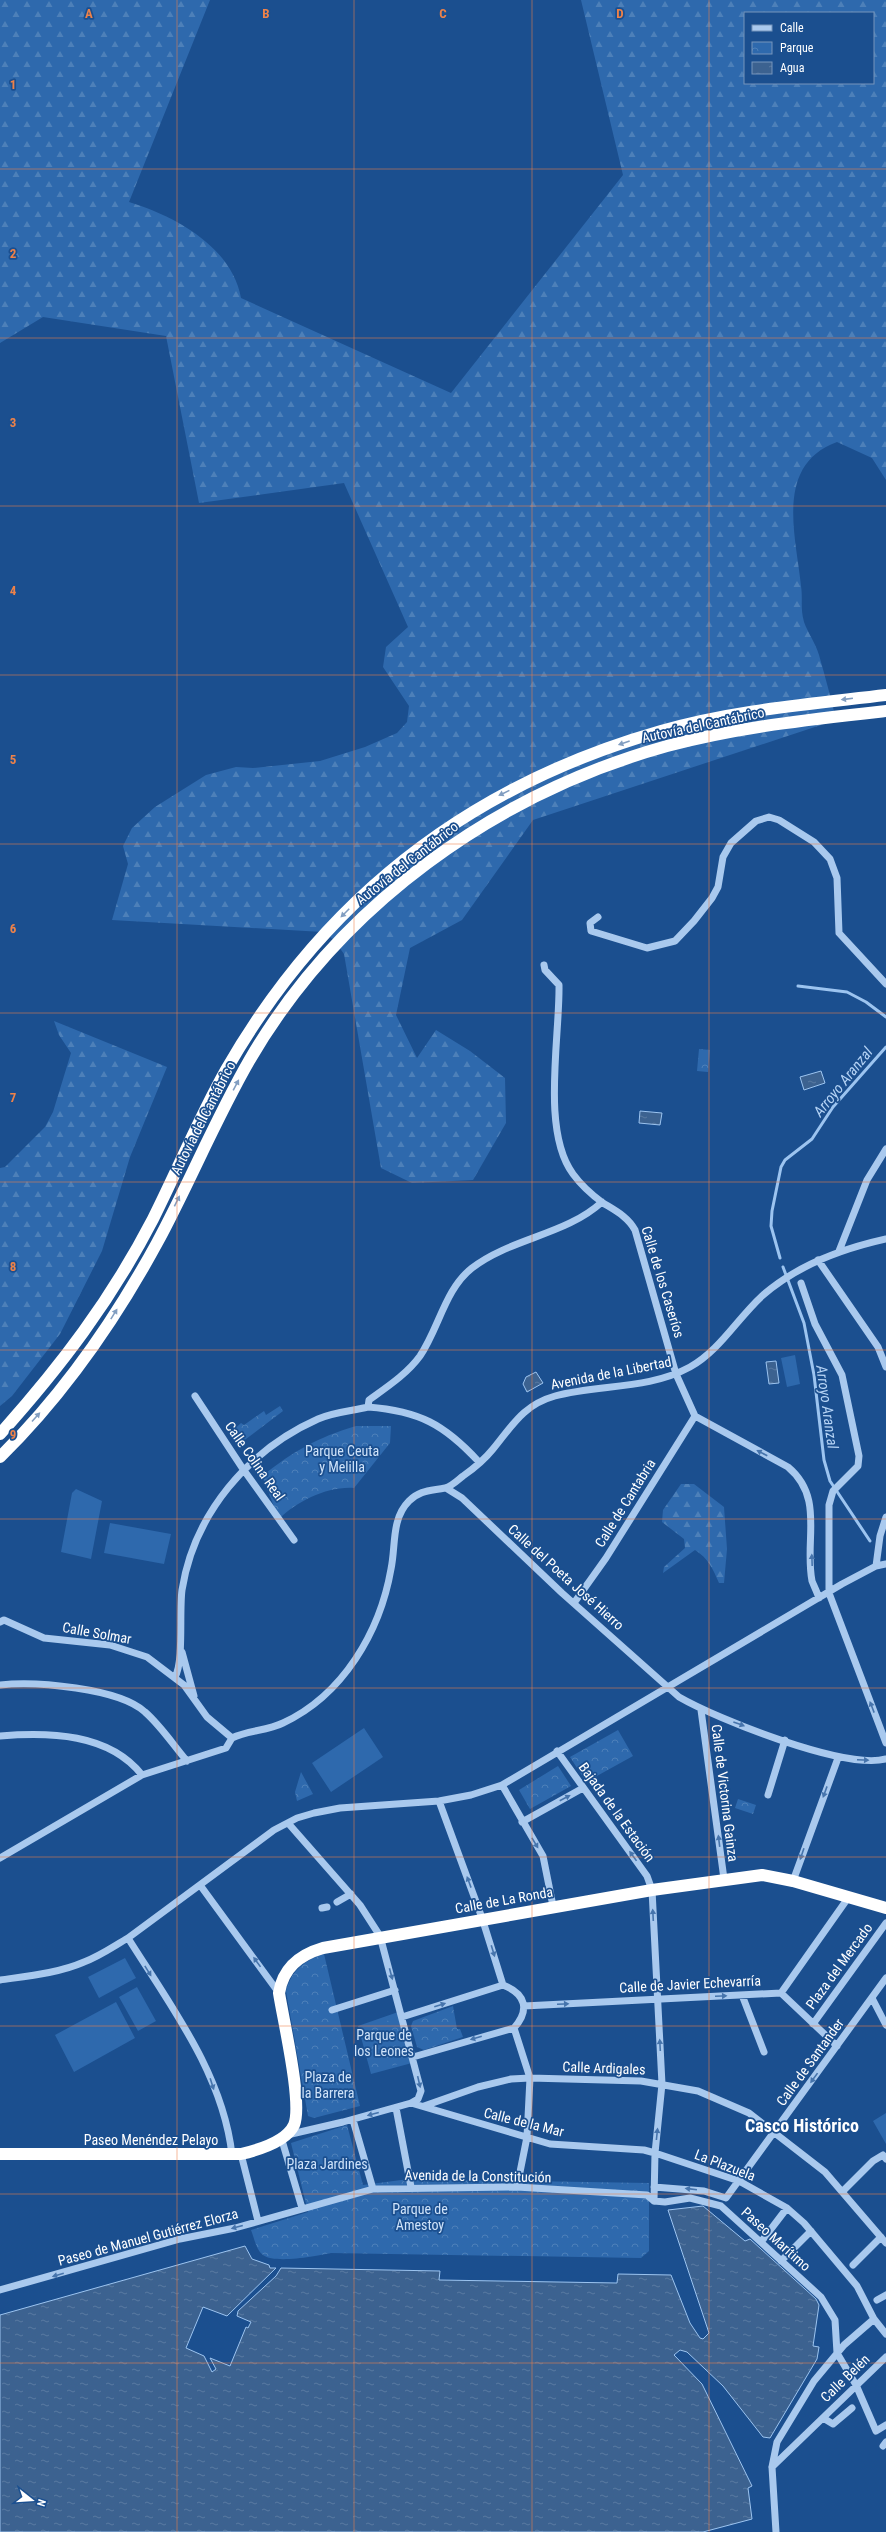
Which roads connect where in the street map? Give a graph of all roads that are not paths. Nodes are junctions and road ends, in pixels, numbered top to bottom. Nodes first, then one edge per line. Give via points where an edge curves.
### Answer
1 (886, 695) edge
2 (886, 711) edge
3 (598, 917) dead end
4 (544, 965) dead end
5 (886, 984) edge
6 (886, 1149) edge
7 (602, 1202) junction
8 (886, 1239) edge
9 (839, 1251) junction
10 (818, 1260) junction
11 (801, 1283) dead end
12 (886, 1367) edge
13 (676, 1374) junction
14 (195, 1396) dead end
15 (368, 1407) junction
16 (695, 1416) junction
17 (0, 1434) edge
18 (0, 1457) edge
19 (479, 1462) junction
20 (243, 1469) junction
21 (446, 1488) junction
22 (886, 1517) edge
23 (294, 1540) dead end
24 (886, 1564) edge
25 (876, 1566) junction
26 (828, 1593) junction
27 (819, 1598) junction
28 (574, 1603) junction
29 (1, 1619) edge
30 (180, 1644) junction
31 (175, 1677) junction
32 (0, 1685) edge
33 (667, 1687) junction
34 (195, 1700) junction
35 (701, 1710) junction
36 (0, 1736) edge
37 (232, 1738) junction
38 (785, 1740) junction
39 (886, 1743) edge
40 (557, 1751) junction
41 (838, 1758) junction
42 (886, 1759) edge
43 (187, 1761) junction
44 (142, 1775) junction
45 (502, 1785) junction
46 (583, 1788) junction
47 (768, 1795) dead end
48 (439, 1801) junction
49 (522, 1822) junction
50 (288, 1823) junction
51 (0, 1858) edge
52 (724, 1880) junction
53 (793, 1881) junction
54 (200, 1885) junction
55 (652, 1890) junction
56 (351, 1894) junction
57 (848, 1898) junction
58 (337, 1902) dead end
59 (553, 1906) junction
60 (886, 1908) edge
61 (482, 1918) junction
62 (886, 1923) edge
63 (380, 1936) junction
64 (128, 1938) junction
65 (886, 1978) edge
66 (0, 1980) edge
67 (503, 1985) junction
68 (395, 1990) junction
69 (280, 1993) junction
70 (781, 1993) junction
71 (742, 1995) junction
72 (657, 1998) junction
73 (872, 1998) junction
74 (524, 2006) junction
75 (332, 2010) dead end
76 (402, 2017) junction
77 (813, 2024) junction
78 (886, 2025) edge
79 (514, 2028) junction
80 (837, 2046) junction
81 (764, 2052) dead end
82 (413, 2057) junction
83 (530, 2078) junction
84 (662, 2084) junction
85 (411, 2103) junction
86 (424, 2106) junction
87 (396, 2108) junction
88 (353, 2120) junction
89 (294, 2125) joint
90 (775, 2133) junction
91 (283, 2136) junction
92 (527, 2137) junction
93 (655, 2153) junction
94 (0, 2154) edge
95 (237, 2154) junction
96 (886, 2159) edge
97 (739, 2181) junction
98 (411, 2187) junction
99 (517, 2187) junction
100 (654, 2187) junction
101 (373, 2189) junction
102 (843, 2191) junction
103 (654, 2201) junction
104 (302, 2208) junction
105 (787, 2208) junction
106 (258, 2221) junction
107 (811, 2231) junction
108 (881, 2237) junction
109 (761, 2242) junction
110 (886, 2243) edge
111 (782, 2261) junction
112 (853, 2265) dead end
113 (0, 2290) edge
114 (886, 2294) edge
115 (877, 2300) dead end
116 (874, 2319) junction
117 (886, 2334) edge
118 (837, 2353) junction
119 (886, 2356) edge
120 (856, 2385) junction
121 (852, 2408) dead end
122 (823, 2418) junction
123 (886, 2424) edge
124 (772, 2467) junction
125 (776, 2532) edge

1 -> 17 highway, Autovía del Cantábrico via 744,713 664,730 582,757 500,795 430,839 379,879 330,927 274,994 227,1069 188,1142 153,1218 111,1292 49,1379
18 -> 2 highway, Autovía del Cantábrico via 62,1388 108,1325 158,1242 249,1061 286,1004 340,938 385,896 458,841 527,799 606,766 670,745 745,730
3 - 5 street via 590,923 591,931 637,947 654,948 674,941 712,898 718,887 723,857 730,843 762,817 773,818 814,842 830,859 837,878 839,933
4 - 7 street, Calle de los Caseríos via 545,970 559,985 554,1102 563,1155 579,1183
6 - 9 street via 867,1180
7 - 13 street, Calle de los Caseríos via 625,1216 635,1230
7 - 15 street via 575,1220 498,1251 471,1268 448,1298 419,1356 393,1384 369,1400
8 - 9 street
9 - 10 street
10 - 12 street via 878,1347
10 - 13 street, Avenida de la Libertad via 763,1295 706,1357
11 - 26 street via 815,1324 842,1375 857,1438 858,1466 836,1488 829,1505
13 - 16 street, Calle de los Caseríos
13 - 19 street, Avenida de la Libertad via 625,1386 556,1395 542,1400 526,1410 508,1427 492,1450
14 - 20 street, Calle Colina Real
15 - 19 street via 409,1412 433,1423 452,1435
15 - 20 street via 319,1418 283,1438
27 -> 16 street via 812,1580 810,1504 799,1476 788,1467
16 - 28 street, Calle de Cantabria via 606,1558
19 - 21 street, Avenida de la Libertad
20 - 23 street, Calle Colina Real
20 - 30 street via 214,1507 198,1536 183,1589 179,1618
21 - 28 street, Calle del Poeta José Hierro via 462,1498
21 - 37 street via 417,1493 400,1514 383,1606 358,1656 341,1679 320,1699 284,1723 268,1729 242,1733
22 - 25 street via 880,1536
24 - 25 street
25 - 26 street
26 - 27 street
39 -> 26 street
27 - 33 street
28 - 33 street, Calle del Poeta José Hierro
29 - 31 street, Calle Solmar via 44,1638 128,1649 147,1657
30 - 31 street via 180,1665
30 - 34 street
31 - 34 street, Calle Solmar
32 - 43 street via 69,1688 119,1698 146,1712
33 - 35 street, Calle del Poeta José Hierro
33 - 40 street
34 - 37 street, Calle Solmar via 207,1717
35 -> 38 street, Calle del Poeta José Hierro
52 -> 35 street, Calle de Victorina Gainza
36 - 44 street via 39,1735 85,1740 121,1754
37 - 43 street via 226,1748
38 - 41 street, Calle del Poeta José Hierro
38 - 47 street
40 - 45 street
40 - 46 street, Bajada de la Estación
41 -> 42 street, Calle del Poeta José Hierro via 861,1761
41 -> 53 street
43 - 44 street
44 - 51 street
45 - 48 street via 471,1795
45 - 49 street
49 -> 46 street
55 -> 46 street, Bajada de la Estación via 647,1876
48 - 50 street via 340,1808 314,1813
61 -> 48 street
49 -> 59 street via 544,1856
50 - 54 street via 274,1830
50 - 56 street
52 - 53 highway, Calle de La Ronda via 762,1875
52 - 55 highway, Calle de La Ronda
53 - 57 highway, Calle de La Ronda
54 - 64 street
69 -> 54 street
55 - 59 highway, Calle de La Ronda
72 -> 55 street
56 - 58 street
56 - 63 street
57 - 60 highway, Calle de La Ronda
57 - 70 street
59 - 61 highway, Calle de La Ronda
61 - 63 highway, Calle de La Ronda
61 -> 67 street
62 - 77 street, Plaza del Mercado
63 -> 68 street
63 - 69 highway, Calle de La Ronda via 305,1954 286,1972
64 - 66 street via 84,1962 50,1972
64 -> 95 street via 206,2064
65 - 73 street, Calle de Santander
67 - 74 street via 520,1995
76 -> 67 street
68 - 75 street
68 - 76 street
69 - 89 highway, Calle de La Ronda via 298,2105
70 - 71 street, Calle de Javier Echevarría
70 - 77 street, Calle de Javier Echevarría
72 -> 71 street, Calle de Javier Echevarría
71 - 81 street
74 -> 72 street, Calle de Javier Echevarría
84 -> 72 street
73 - 78 street
73 - 80 street, Calle de Santander
74 - 79 street via 523,2014
76 - 82 street
77 - 80 street, Calle de Javier Echevarría
79 -> 82 street
79 - 83 street
80 -> 90 street, Calle de Santander
82 -> 85 street via 421,2091 418,2099
83 - 84 street, Calle Ardigales via 621,2079
83 - 86 street, Calle Ardigales via 511,2079 478,2087
83 - 92 street
84 - 90 street, Calle Ardigales via 698,2091 722,2100 749,2113
93 -> 84 street
85 - 86 street, Calle de la Mar
85 - 87 street
86 - 92 street, Calle de la Mar via 436,2112
87 -> 88 street
87 - 98 street
88 - 91 street
88 - 101 street
89 - 91 highway, Paseo Menéndez Pelayo
90 - 97 street, Calle de Santander
90 - 102 street, Calle Ardigales via 825,2172
91 - 95 highway, Paseo Menéndez Pelayo via 266,2146
91 - 104 street
92 - 93 street, Calle de la Mar via 550,2144 644,2150
92 - 99 street
93 - 97 street, La Plazuela
93 - 100 street
94 - 95 highway, Paseo Menéndez Pelayo
95 - 106 street
96 - 102 street via 883,2155 873,2161
97 -> 100 street, Calle de Santander via 726,2198 704,2191
97 - 105 street, La Plazuela
98 - 99 street, Avenida de la Constitución
98 - 101 street, Avenida de la Constitución
99 - 103 street, Avenida de la Constitución via 647,2195
100 - 103 street
101 - 104 street, Avenida de la Constitución
102 - 108 street, Calle Ardigales
103 - 109 street, Paseo Marítimo via 690,2198 714,2202
104 - 106 street, Paseo de Manuel Gutiérrez Elorza
105 - 107 street, La Plazuela
105 - 109 street
106 -> 113 street, Paseo de Manuel Gutiérrez Elorza via 180,2239
107 - 111 street
107 - 116 street, La Plazuela via 847,2272
108 - 110 street, Calle Ardigales
108 - 112 street
109 - 111 street, Paseo Marítimo
111 - 118 street, Paseo Marítimo via 821,2296 835,2320
114 - 115 street
116 - 117 street, La Plazuela
116 - 118 street
118 - 120 street
118 - 124 street via 814,2381 777,2442
119 - 120 street, Calle Belén
120 - 122 street, Calle Belén
120 - 123 street via 876,2431
121 - 122 street, Calle Belén via 833,2424
122 - 124 street, Calle Belén
124 - 125 street

